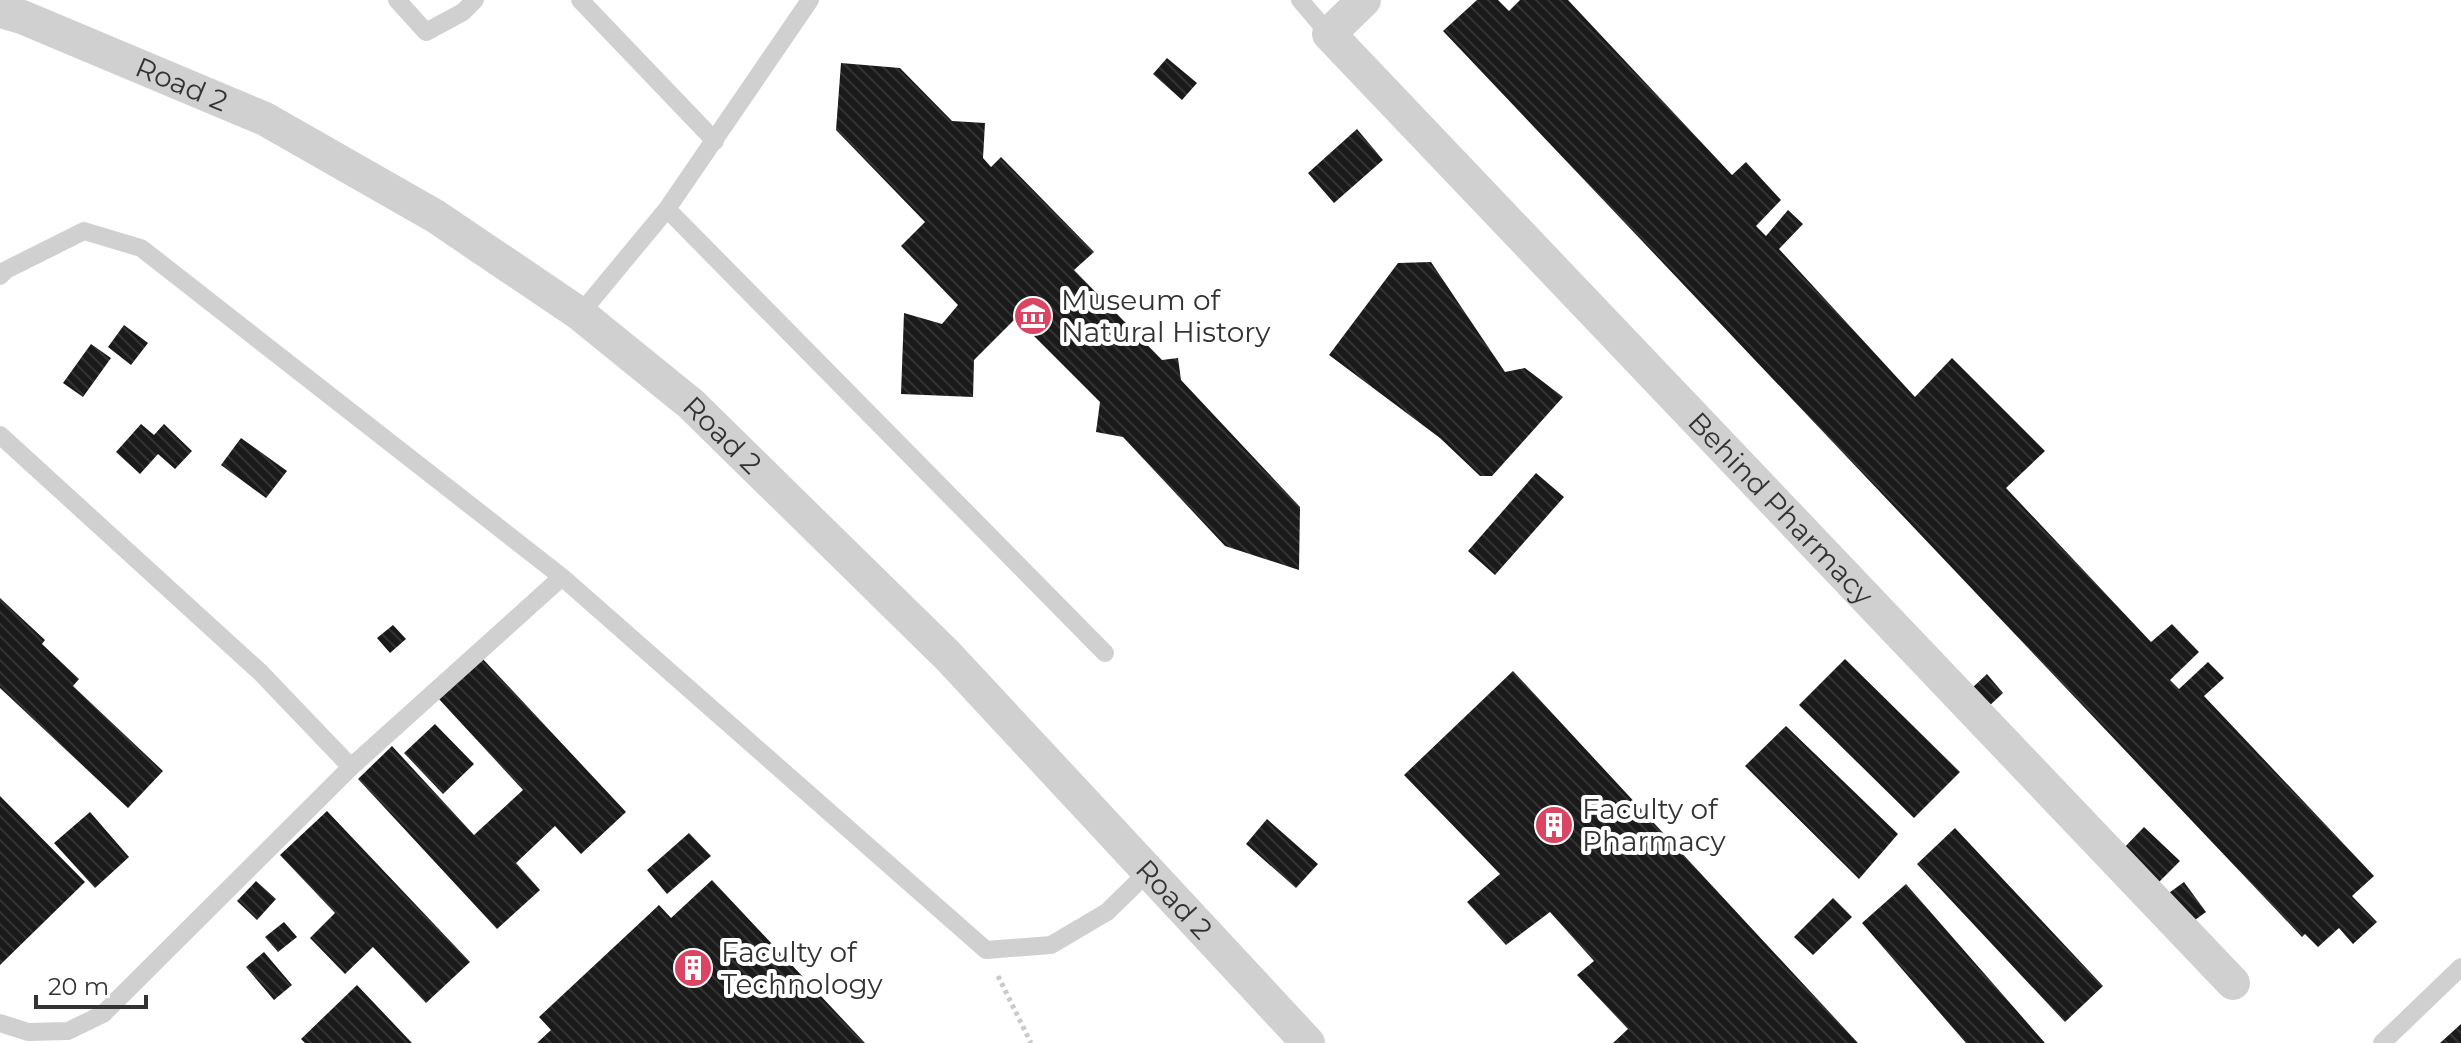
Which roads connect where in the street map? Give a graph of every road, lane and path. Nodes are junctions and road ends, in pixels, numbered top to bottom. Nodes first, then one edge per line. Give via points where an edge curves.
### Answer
1 (397, 0) edge
2 (475, 0) edge
3 (580, 0) edge
4 (810, 0) edge
5 (1300, 0) edge
6 (1364, 0) edge
7 (0, 11) edge
8 (1329, 34) junction
9 (715, 141) junction
10 (667, 209) junction
11 (2, 270) edge
12 (580, 314) junction
13 (0, 435) edge
14 (562, 577) junction
15 (1105, 653) dead end
16 (351, 767) junction
17 (1149, 871) junction
18 (986, 950) junction
19 (2461, 967) edge
20 (2233, 983) dead end
21 (0, 1023) edge
22 (1031, 1043) edge
23 (1308, 1043) edge
24 (2382, 1043) edge

1 - 2 lane via 426,32
3 - 9 lane
4 - 9 lane
5 - 8 lane
6 - 8 street
7 - 12 street, Road 2 via 265,119 435,216
8 - 20 street, Behind Pharmacy
9 - 10 lane
10 - 12 lane
10 - 15 lane
11 - 14 lane via 84,231 141,248
12 - 17 street, Road 2 via 691,404 759,469 948,656
13 - 16 lane via 260,672
14 - 16 lane
14 - 18 lane
16 - 21 lane via 103,1014 68,1031 28,1032
17 - 18 lane via 1107,912 1051,945
17 - 23 street, Road 2
18 - 22 path
19 - 24 lane

